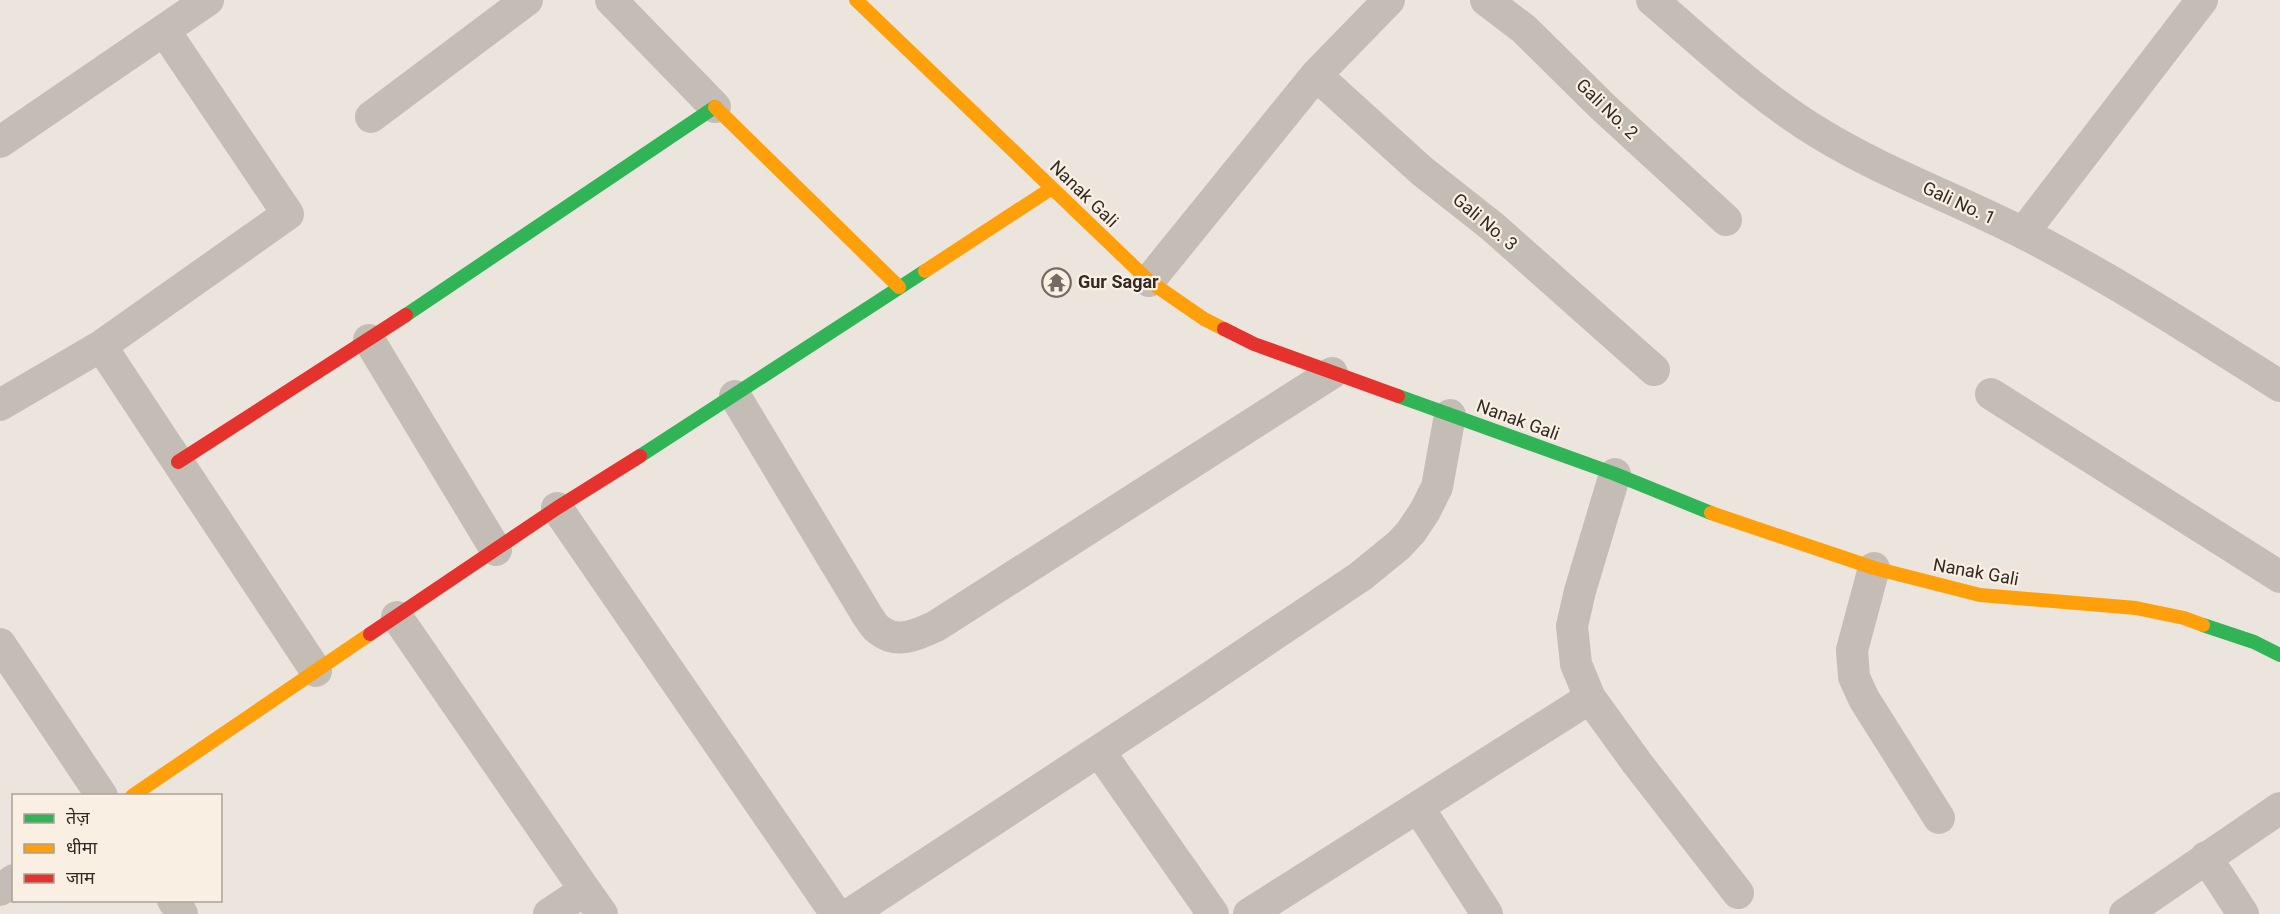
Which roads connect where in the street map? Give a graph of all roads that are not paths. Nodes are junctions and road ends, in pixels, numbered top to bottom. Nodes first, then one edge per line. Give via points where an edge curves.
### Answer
1 (208, 0) edge
2 (527, 0) edge
3 (611, 0) edge
4 (856, 0) edge
5 (1389, 0) edge
6 (1486, 0) edge
7 (1652, 0) edge
8 (2202, 0) edge
9 (164, 30) junction
10 (1316, 75) junction
11 (716, 107) junction
12 (371, 117) dead end
13 (0, 142) edge
14 (1052, 188) junction
15 (1726, 220) dead end
16 (2023, 233) junction
17 (1149, 281) junction
18 (899, 287) junction
19 (369, 340) junction
20 (101, 346) junction
21 (1654, 370) dead end
22 (1332, 373) junction
23 (2280, 386) edge
24 (1991, 394) dead end
25 (735, 396) junction
26 (0, 405) edge
27 (1450, 415) junction
28 (178, 462) junction
29 (1615, 474) junction
30 (558, 508) junction
31 (496, 550) junction
32 (1874, 568) junction
33 (2280, 577) edge
34 (397, 617) junction
35 (0, 644) edge
36 (2280, 655) edge
37 (316, 671) junction
38 (1590, 698) junction
39 (1099, 751) junction
40 (101, 794) edge
41 (133, 794) edge
42 (1418, 807) junction
43 (2280, 808) edge
44 (1939, 818) dead end
45 (2206, 857) junction
46 (1738, 893) dead end
47 (593, 902) edge
48 (549, 914) edge
49 (836, 914) edge
50 (850, 914) edge
51 (1213, 914) edge
52 (1249, 914) edge
53 (1487, 914) edge
54 (2125, 914) edge
55 (2243, 914) edge

1 - 9 street
2 - 12 street
3 - 11 street
4 - 14 street, Nanak Gali
5 - 10 street
6 - 15 street, Gali No. 2 via 1524,29
7 - 16 street, Gali No. 1 via 1767,98 1817,132 1870,162
8 - 16 street
9 - 13 street
9 - 20 street via 288,214
10 - 17 street
10 - 21 street, Gali No. 3
11 - 18 street
11 - 19 street
14 - 17 street, Nanak Gali
14 - 18 street
16 - 23 street, Gali No. 1 via 2155,308
17 - 22 street, Nanak Gali via 1204,319 1254,344
18 - 25 street
19 - 28 street
19 - 31 street
20 - 26 street
20 - 28 street
22 - 25 street via 936,626 904,638 879,630 867,615
22 - 27 street, Nanak Gali
24 - 33 street
25 - 30 street
27 - 29 street, Nanak Gali
27 - 39 street via 1437,487 1412,532 1399,545 1361,576
28 - 37 street
29 - 32 street, Nanak Gali via 1704,511
29 - 38 street via 1572,626 1576,664
30 - 31 street
30 - 49 street
31 - 34 street
32 - 36 street, Nanak Gali via 1980,595 2136,608 2184,618
32 - 44 street via 1852,650 1854,677
34 - 37 street
34 - 47 street
35 - 40 street
37 - 41 street
38 - 42 street
38 - 46 street
39 - 50 street
39 - 51 street
42 - 52 street
42 - 53 street
43 - 45 street
45 - 54 street
45 - 55 street
47 - 48 street

